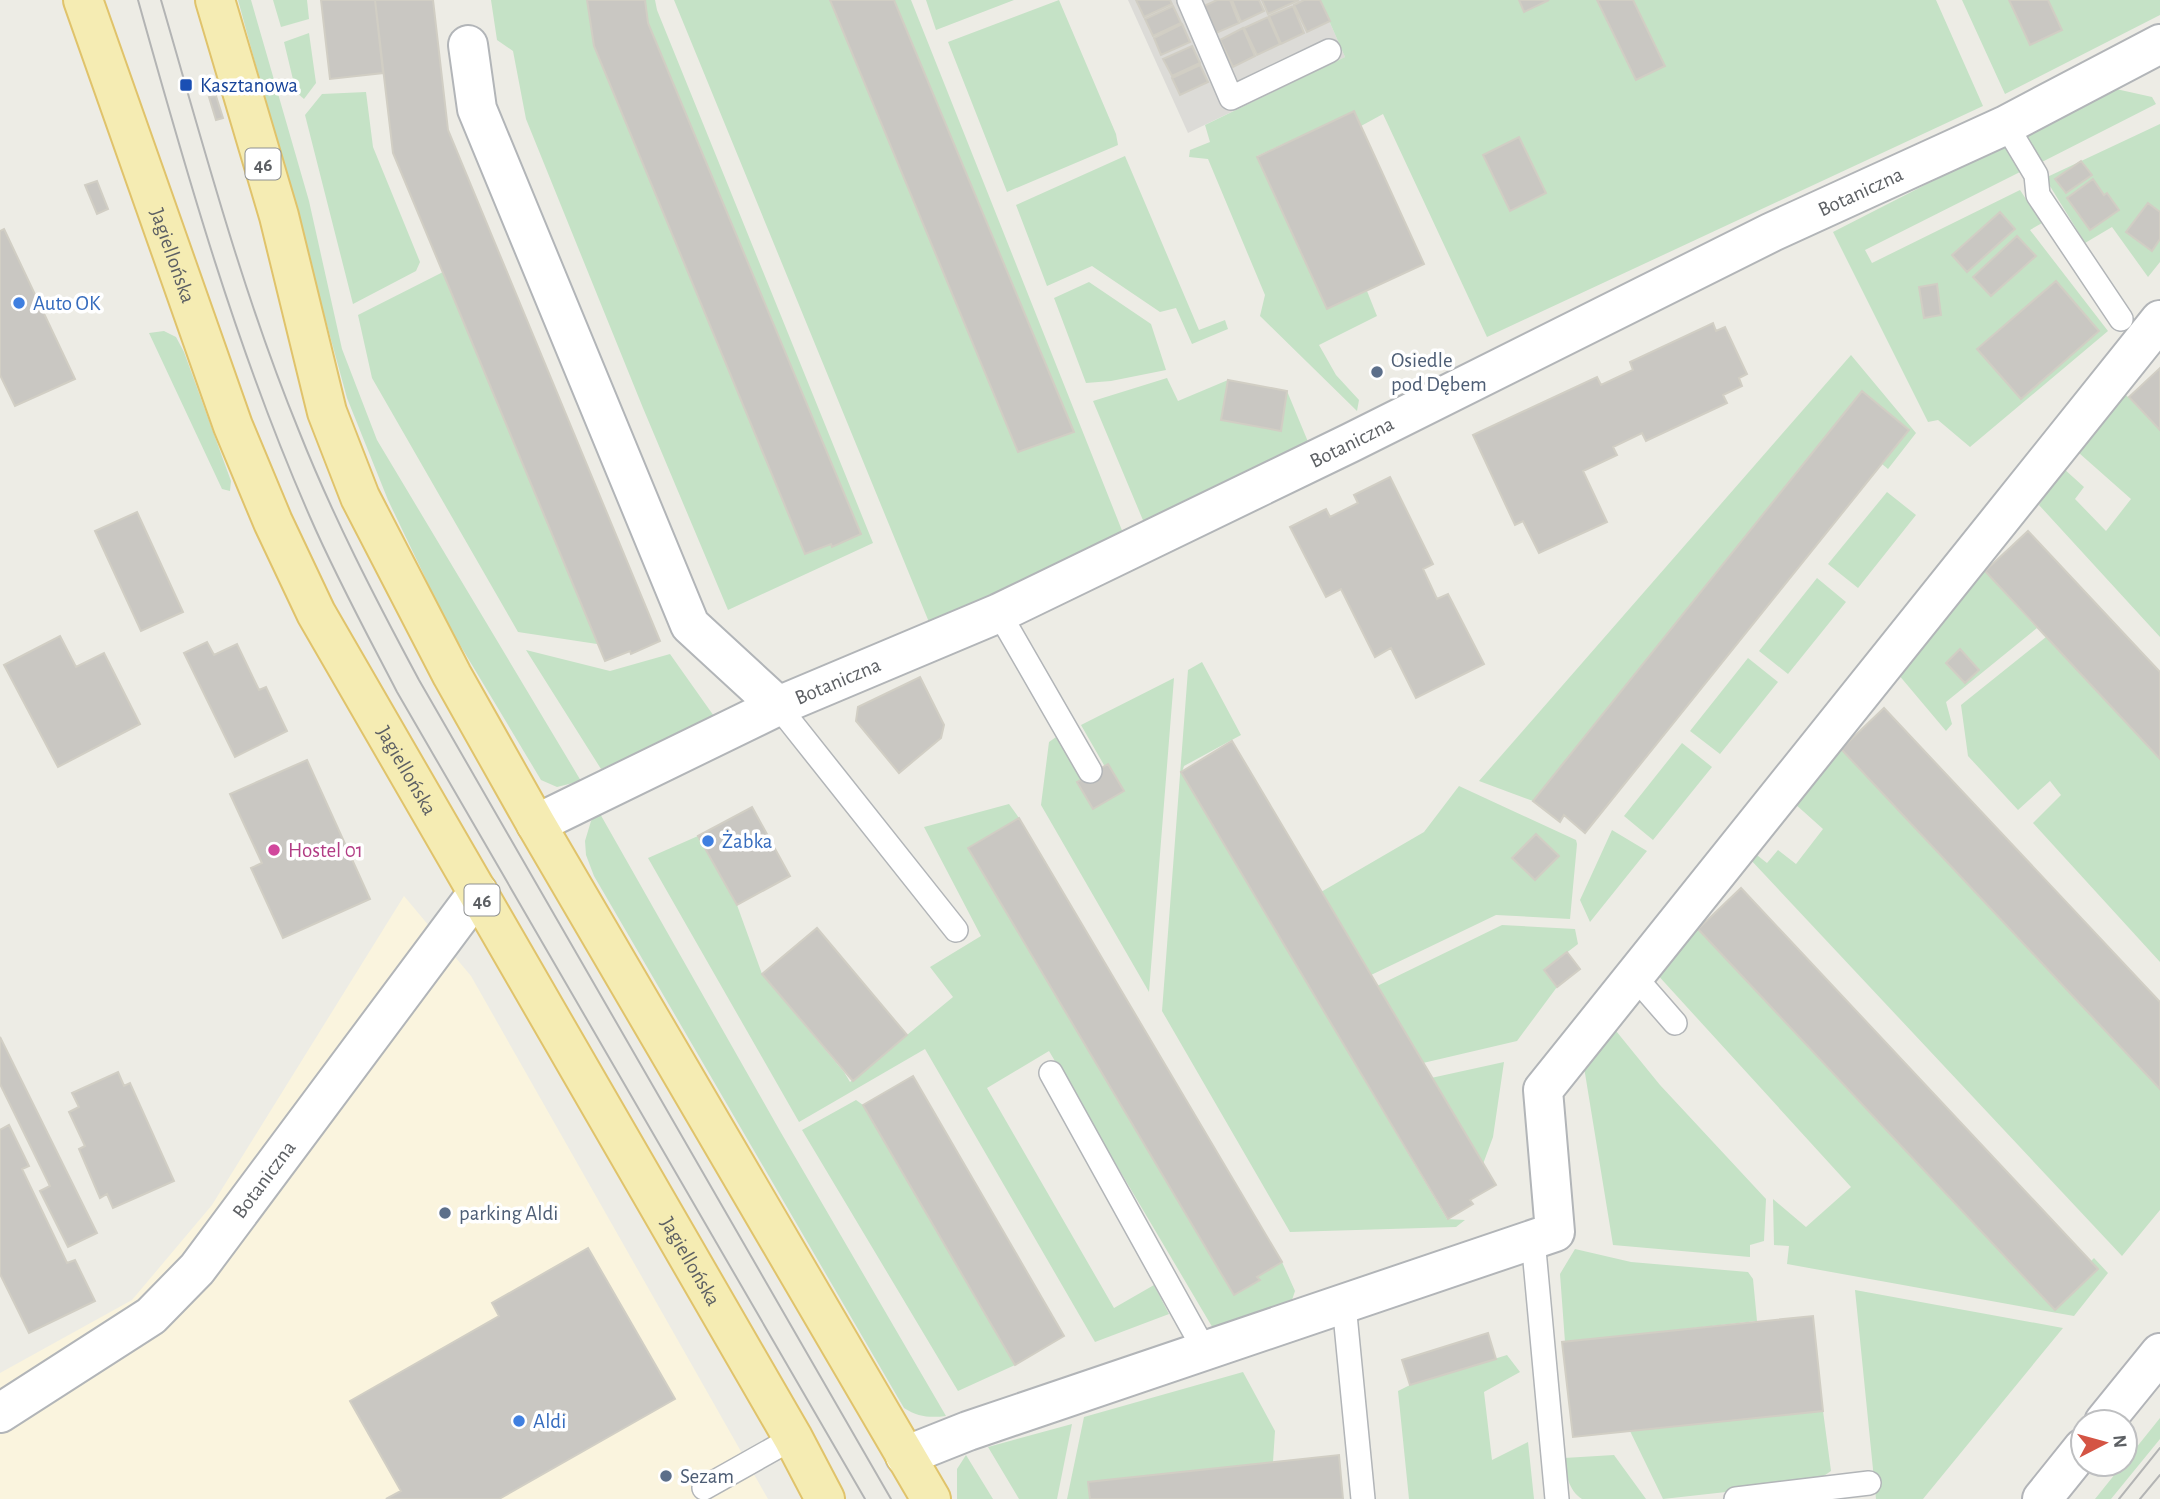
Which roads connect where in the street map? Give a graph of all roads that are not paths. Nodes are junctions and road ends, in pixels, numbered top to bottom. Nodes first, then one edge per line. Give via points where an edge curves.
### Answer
1 (83, 0) edge
2 (215, 0) edge
3 (1189, 0) edge
4 (468, 45) dead end
5 (1329, 51) dead end
6 (2158, 51) edge
7 (2006, 125) junction
8 (2122, 319) dead end
9 (2160, 320) edge
10 (999, 613) junction
11 (778, 706) junction
12 (1090, 771) dead end
13 (536, 824) junction
14 (478, 892) junction
15 (957, 930) dead end
16 (1634, 975) junction
17 (1675, 1023) dead end
18 (1051, 1073) dead end
19 (1533, 1239) junction
20 (1344, 1304) junction
21 (1205, 1351) junction
22 (2160, 1353) edge
23 (2115, 1408) edge
24 (0, 1413) edge
25 (793, 1438) junction
26 (905, 1456) junction
27 (2069, 1465) edge
28 (1869, 1483) dead end
29 (704, 1488) dead end
30 (825, 1499) edge
31 (931, 1499) edge
32 (1363, 1499) edge
33 (1557, 1499) edge
34 (1736, 1499) edge
35 (2042, 1499) edge

1 - 14 main road, Jagiellońska / 46 via 233,426 273,522 316,614
2 - 13 main road, 46 via 279,216 327,412 360,496 403,584
3 - 5 lane via 1231,98
4 - 11 street via 477,108 690,625
6 - 7 street, Botaniczna
7 - 8 lane via 2036,175 2038,195
7 - 10 street, Botaniczna via 1772,232
9 - 16 street
10 - 11 street, Botaniczna
10 - 12 lane
11 - 13 street, Botaniczna
11 - 15 lane
13 - 26 main road, 46
14 - 24 street, Botaniczna via 197,1269 151,1316
14 - 25 main road, Jagiellońska / 46
16 - 17 lane
16 - 19 street via 1543,1090 1555,1232
18 - 21 lane
19 - 20 street
19 - 33 lane
20 - 21 street
20 - 32 lane
21 - 26 street
22 - 23 street
25 - 29 lane
25 - 30 main road, Jagiellońska / 46
26 - 31 main road, 46
27 - 35 street
28 - 34 lane

